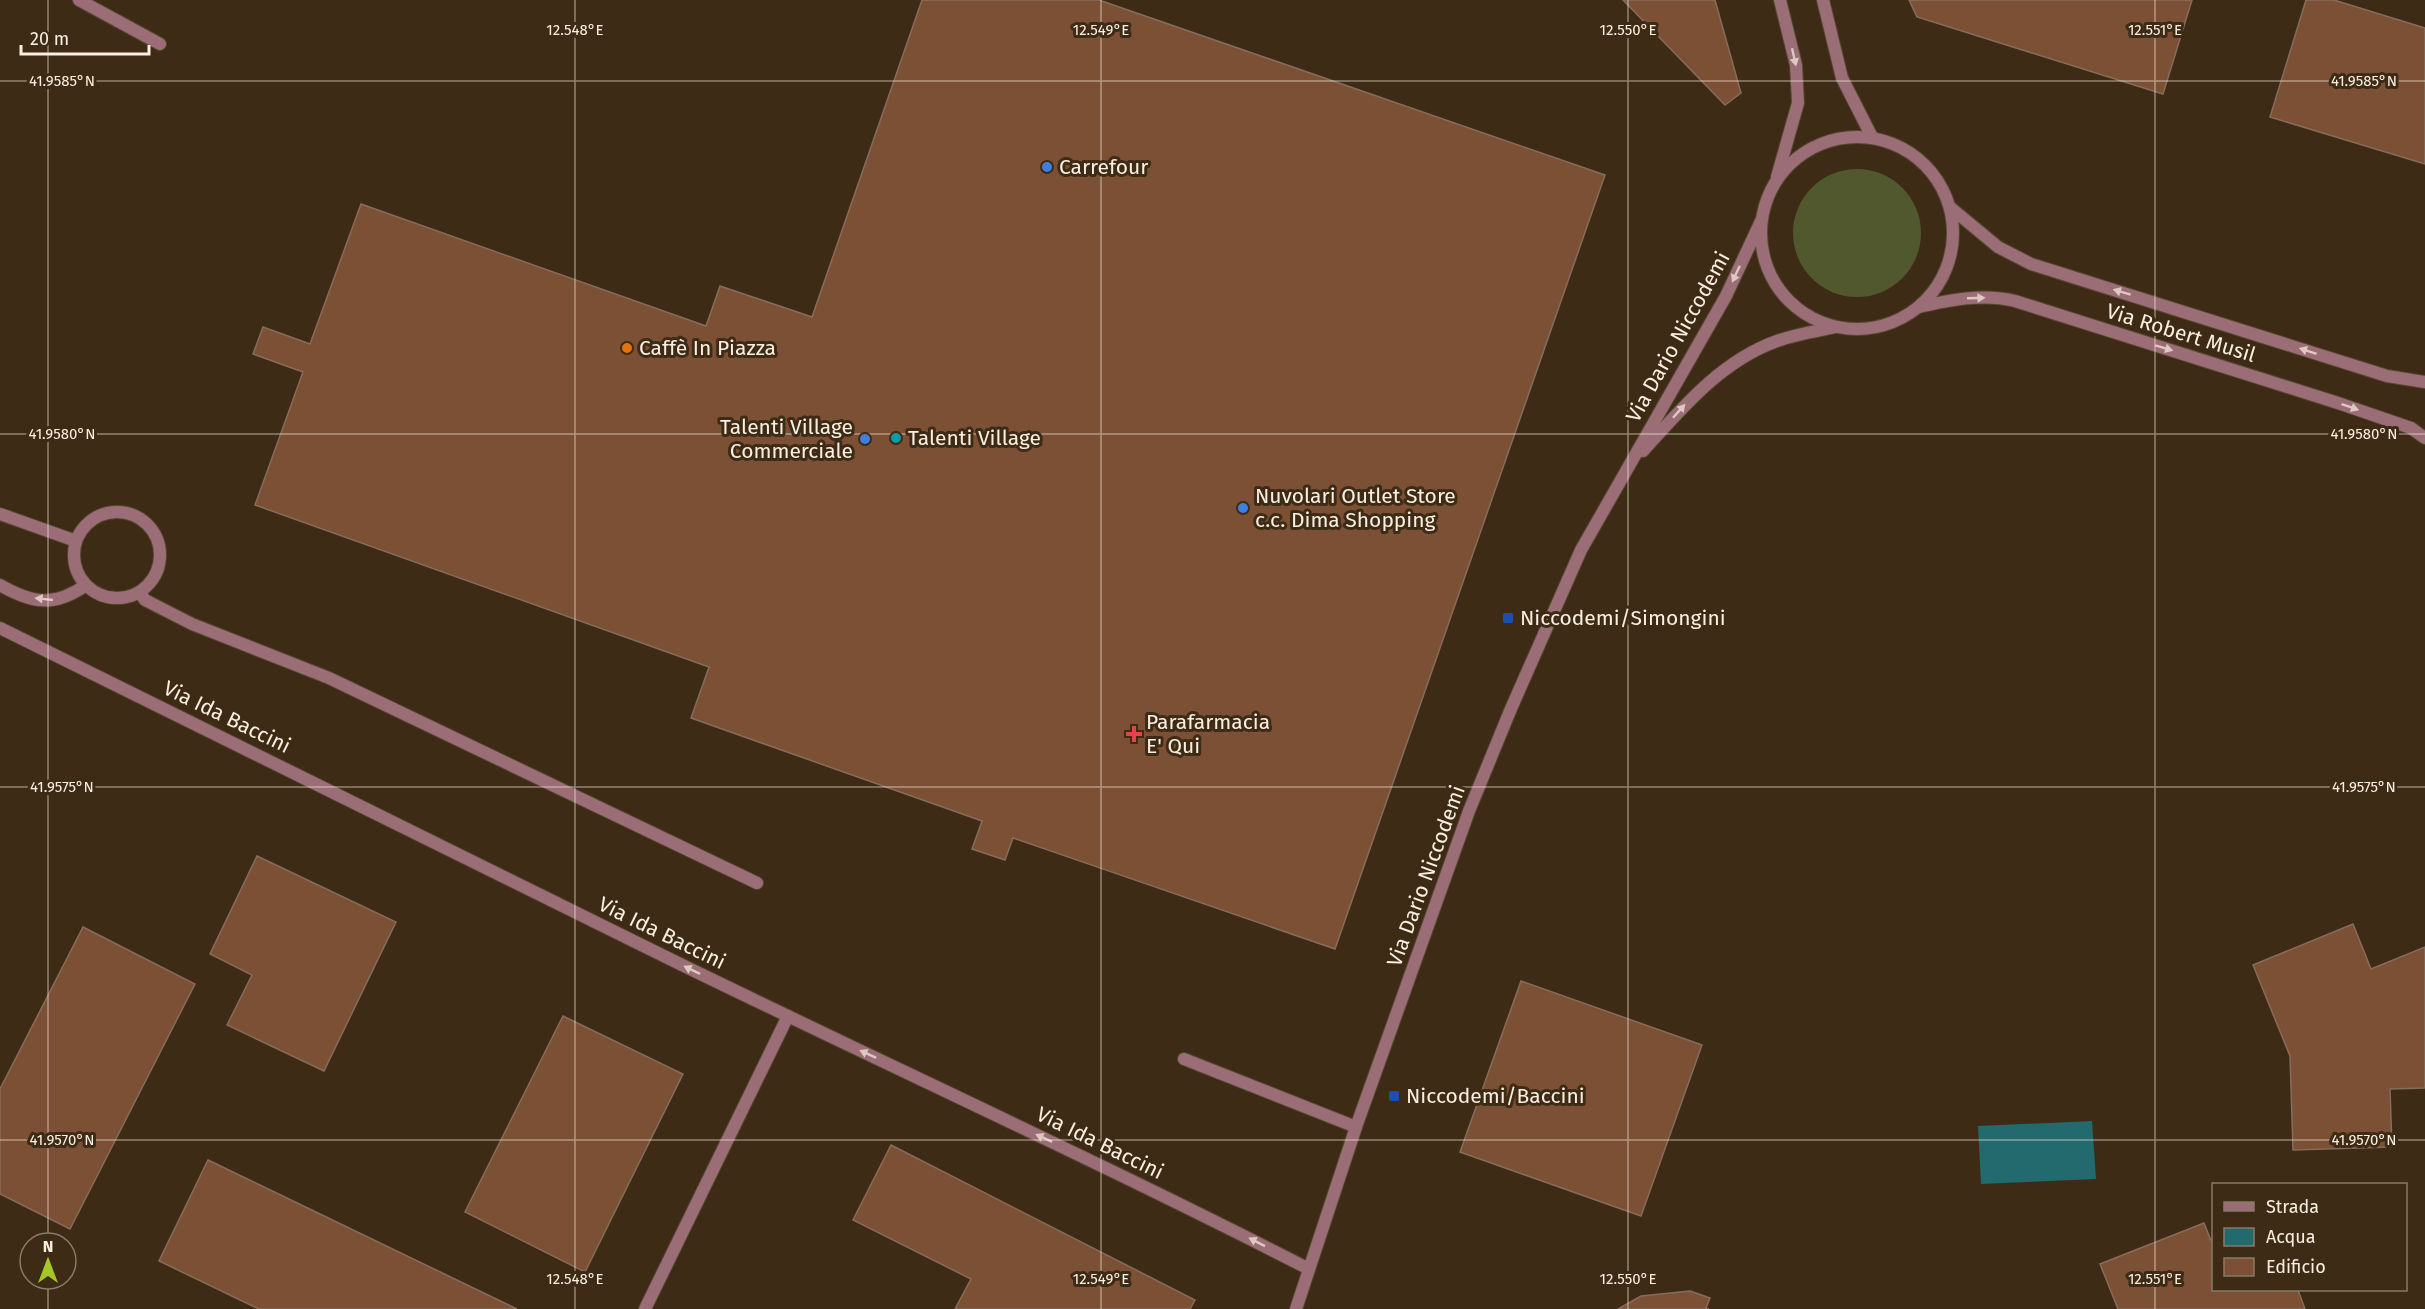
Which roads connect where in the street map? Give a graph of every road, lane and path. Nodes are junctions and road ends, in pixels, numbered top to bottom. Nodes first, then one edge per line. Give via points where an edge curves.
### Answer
1 (79, 0) edge
2 (1780, 0) edge
3 (1823, 0) edge
4 (160, 44) dead end
5 (1872, 137) junction
6 (1775, 182) junction
7 (1951, 208) junction
8 (1761, 221) junction
9 (1919, 308) junction
10 (1836, 327) junction
11 (2425, 382) edge
12 (2425, 438) edge
13 (1626, 470) junction
14 (0, 514) edge
15 (76, 541) junction
16 (0, 585) edge
17 (86, 585) junction
18 (140, 593) junction
19 (0, 628) edge
20 (757, 883) dead end
21 (788, 1016) junction
22 (1184, 1059) dead end
23 (1356, 1127) junction
24 (1309, 1269) junction
25 (645, 1309) edge
26 (1296, 1309) edge

1 - 4 street
2 -> 6 street via 1796,65 1798,104
3 - 5 street via 1842,78
5 - 6 street via 1843,138 1811,148 1797,157
5 - 7 street via 1901,147 1922,161 1941,184
6 - 8 street
7 - 9 street via 1951,259 1939,284
11 -> 7 street, Via Robert Musil via 2387,376 2031,264 1998,247
8 - 10 street via 1762,252 1784,296 1805,315
8 -> 13 street, Via Dario Niccodemi via 1726,296
9 - 10 street via 1899,320 1867,329
9 -> 12 street, Via Robert Musil via 1957,299 2007,299 2338,403 2411,428
13 -> 10 street, Via Dario Niccodemi via 1693,396 1750,353 1778,341
13 - 23 street, Via Dario Niccodemi via 1581,550 1469,811
14 - 15 street
15 - 17 street via 75,567
15 - 18 street via 83,528 106,513 126,513 145,521 155,531 161,558 155,578
17 -> 16 street via 69,597 47,602
17 - 18 street via 101,596 115,599
18 - 20 street via 145,600 192,624 329,678
21 -> 19 street, Via Ida Baccini
24 -> 21 street, Via Ida Baccini via 1088,1158
21 - 25 street
22 - 23 street
23 - 24 street, Via Dario Niccodemi
24 - 26 street, Via Dario Niccodemi

